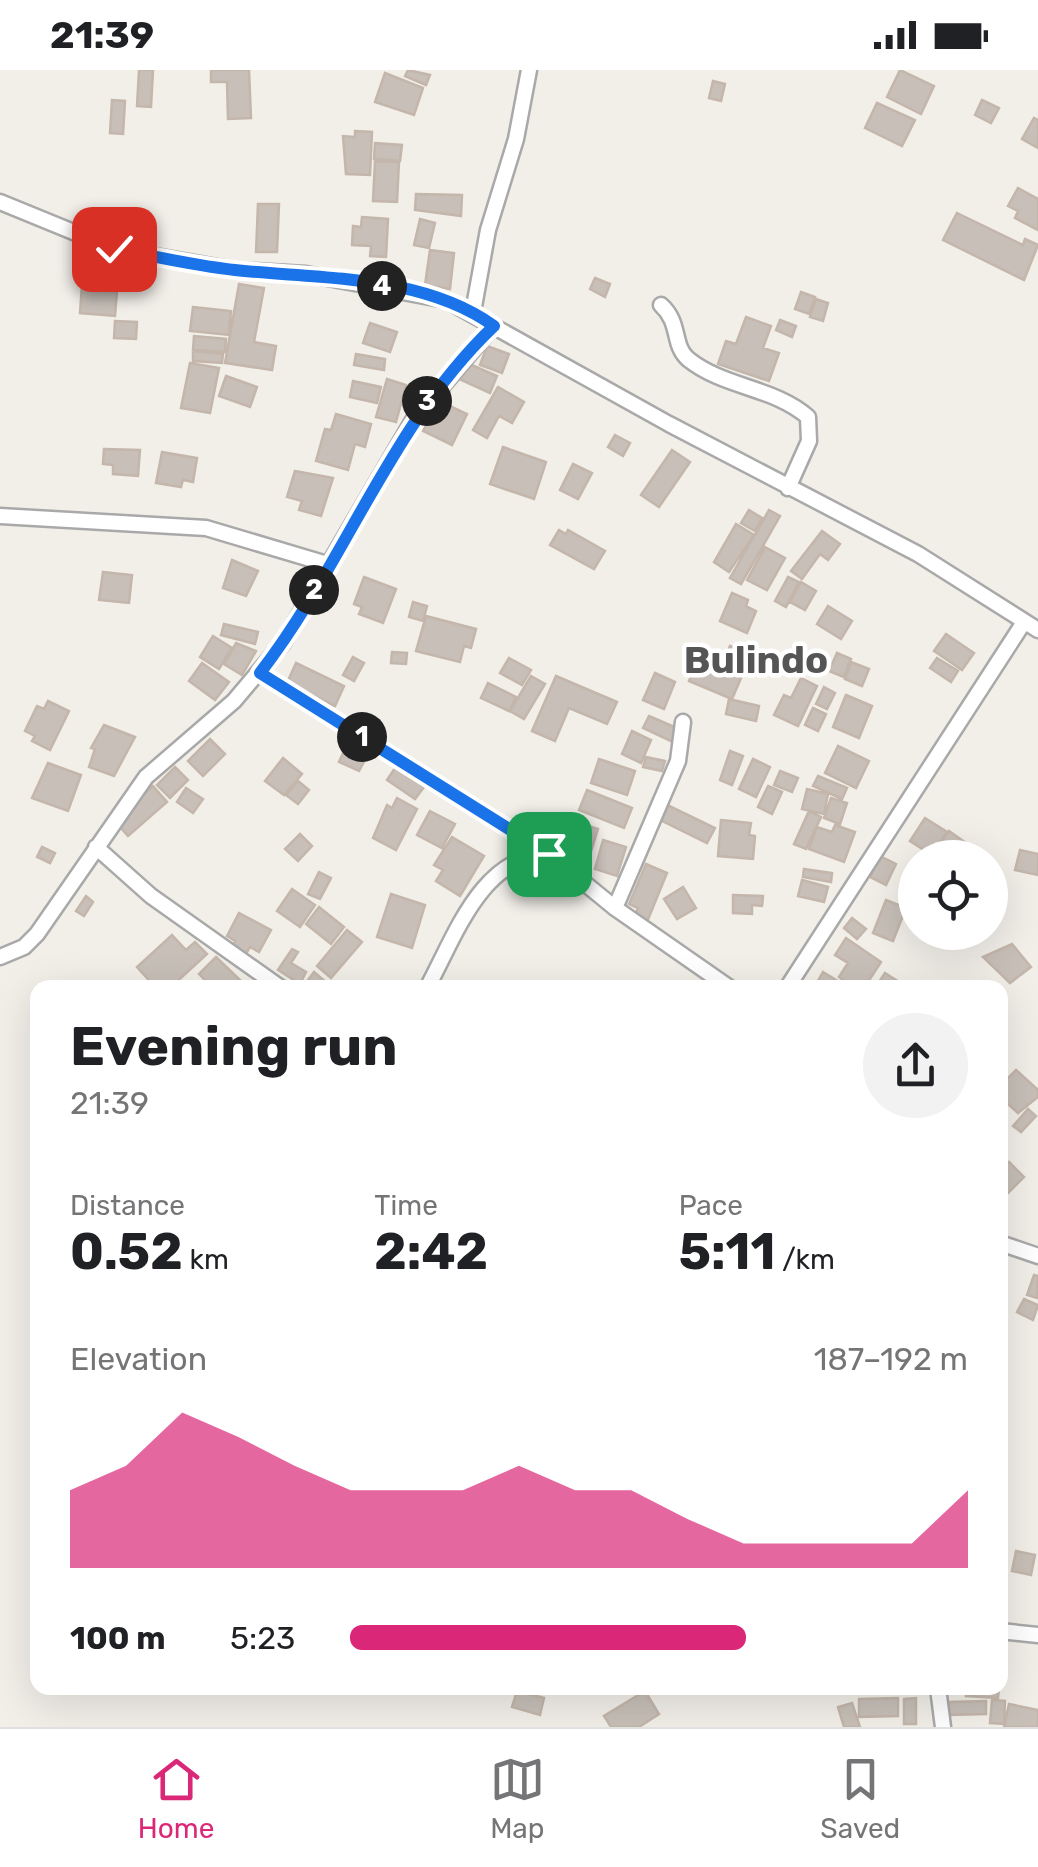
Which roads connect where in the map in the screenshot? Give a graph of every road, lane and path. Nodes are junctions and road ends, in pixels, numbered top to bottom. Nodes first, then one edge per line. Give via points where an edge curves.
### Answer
1 (529, 70) edge
2 (0, 202) edge
3 (661, 305) dead end
4 (473, 312) junction
5 (494, 326) junction
6 (788, 488) junction
7 (0, 516) edge
8 (328, 564) junction
9 (1024, 622) junction
10 (1038, 630) edge
11 (260, 673) junction
12 (683, 722) dead end
13 (96, 847) junction
14 (549, 854) junction
15 (616, 908) junction
16 (0, 956) edge
17 (270, 980) edge
18 (432, 980) edge
19 (719, 980) edge
20 (792, 980) edge
21 (1008, 1246) edge
22 (1038, 1256) edge
23 (1008, 1632) edge
24 (1038, 1635) edge
25 (939, 1695) edge
26 (943, 1727) edge

1 - 4 street
2 - 4 street via 114,249 410,291
3 - 6 street via 691,361 786,400 808,417 809,441
4 - 5 street
5 - 6 street
5 - 8 street via 412,422
6 - 9 street via 918,554
7 - 8 street via 206,528
8 - 11 street
9 - 10 street
9 - 20 street
11 - 13 street via 146,777
11 - 14 street
12 - 15 street via 678,761
13 - 16 street via 37,934
13 - 17 street via 151,896
14 - 15 street
14 - 18 street via 524,858 490,881
15 - 19 street
21 - 22 street
23 - 24 street
25 - 26 street

